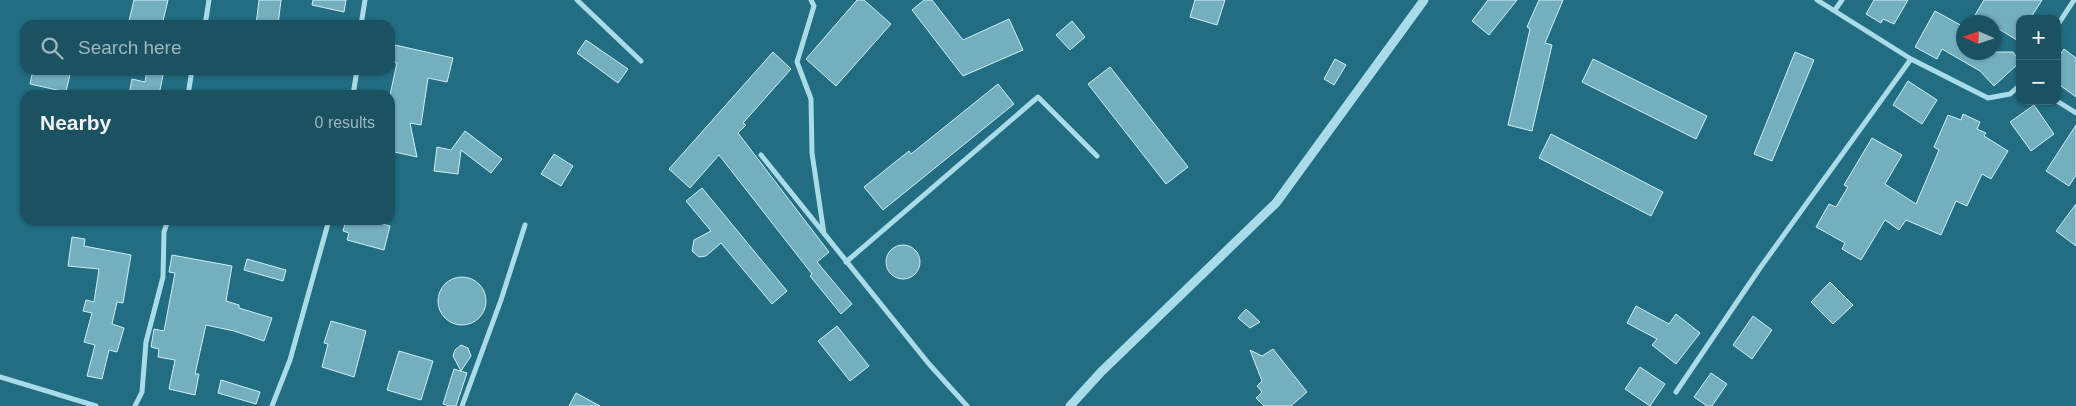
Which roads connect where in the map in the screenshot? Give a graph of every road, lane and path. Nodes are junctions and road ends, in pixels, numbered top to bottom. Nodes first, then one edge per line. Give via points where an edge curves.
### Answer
1 (209, 0) edge
2 (365, 0) edge
3 (577, 0) edge
4 (811, 0) edge
5 (1423, 0) edge
6 (1816, 0) edge
7 (1842, 0) edge
8 (2074, 0) edge
9 (1835, 10) junction
10 (206, 20) edge
11 (362, 20) edge
12 (2061, 20) edge
13 (1910, 59) junction
14 (641, 61) dead end
15 (191, 75) edge
16 (356, 75) edge
17 (2016, 89) edge
18 (189, 90) edge
19 (354, 90) edge
20 (2061, 104) edge
21 (2076, 113) edge
22 (761, 155) dead end
23 (1097, 156) dead end
24 (166, 225) edge
25 (329, 225) edge
26 (525, 225) dead end
27 (824, 234) junction
28 (846, 262) junction
29 (0, 377) edge
30 (1676, 392) dead end
31 (96, 406) edge
32 (135, 406) edge
33 (272, 406) edge
34 (462, 406) edge
35 (967, 406) edge
36 (1070, 406) edge

1 - 10 street
2 - 11 street
3 - 14 street
4 - 27 street via 814,6 797,62 811,99 812,153
5 - 36 street via 1276,203
6 - 9 street
7 - 9 street
8 - 12 street
9 - 13 street
13 - 17 street via 1988,98 2010,94
13 - 30 street via 1760,268
15 - 18 street
16 - 19 street
20 - 21 street
22 - 27 street
23 - 28 street via 1038,97
24 - 32 street via 163,277 146,342 142,392
25 - 33 street via 290,360
26 - 34 street
27 - 28 street
28 - 35 street
29 - 31 street

